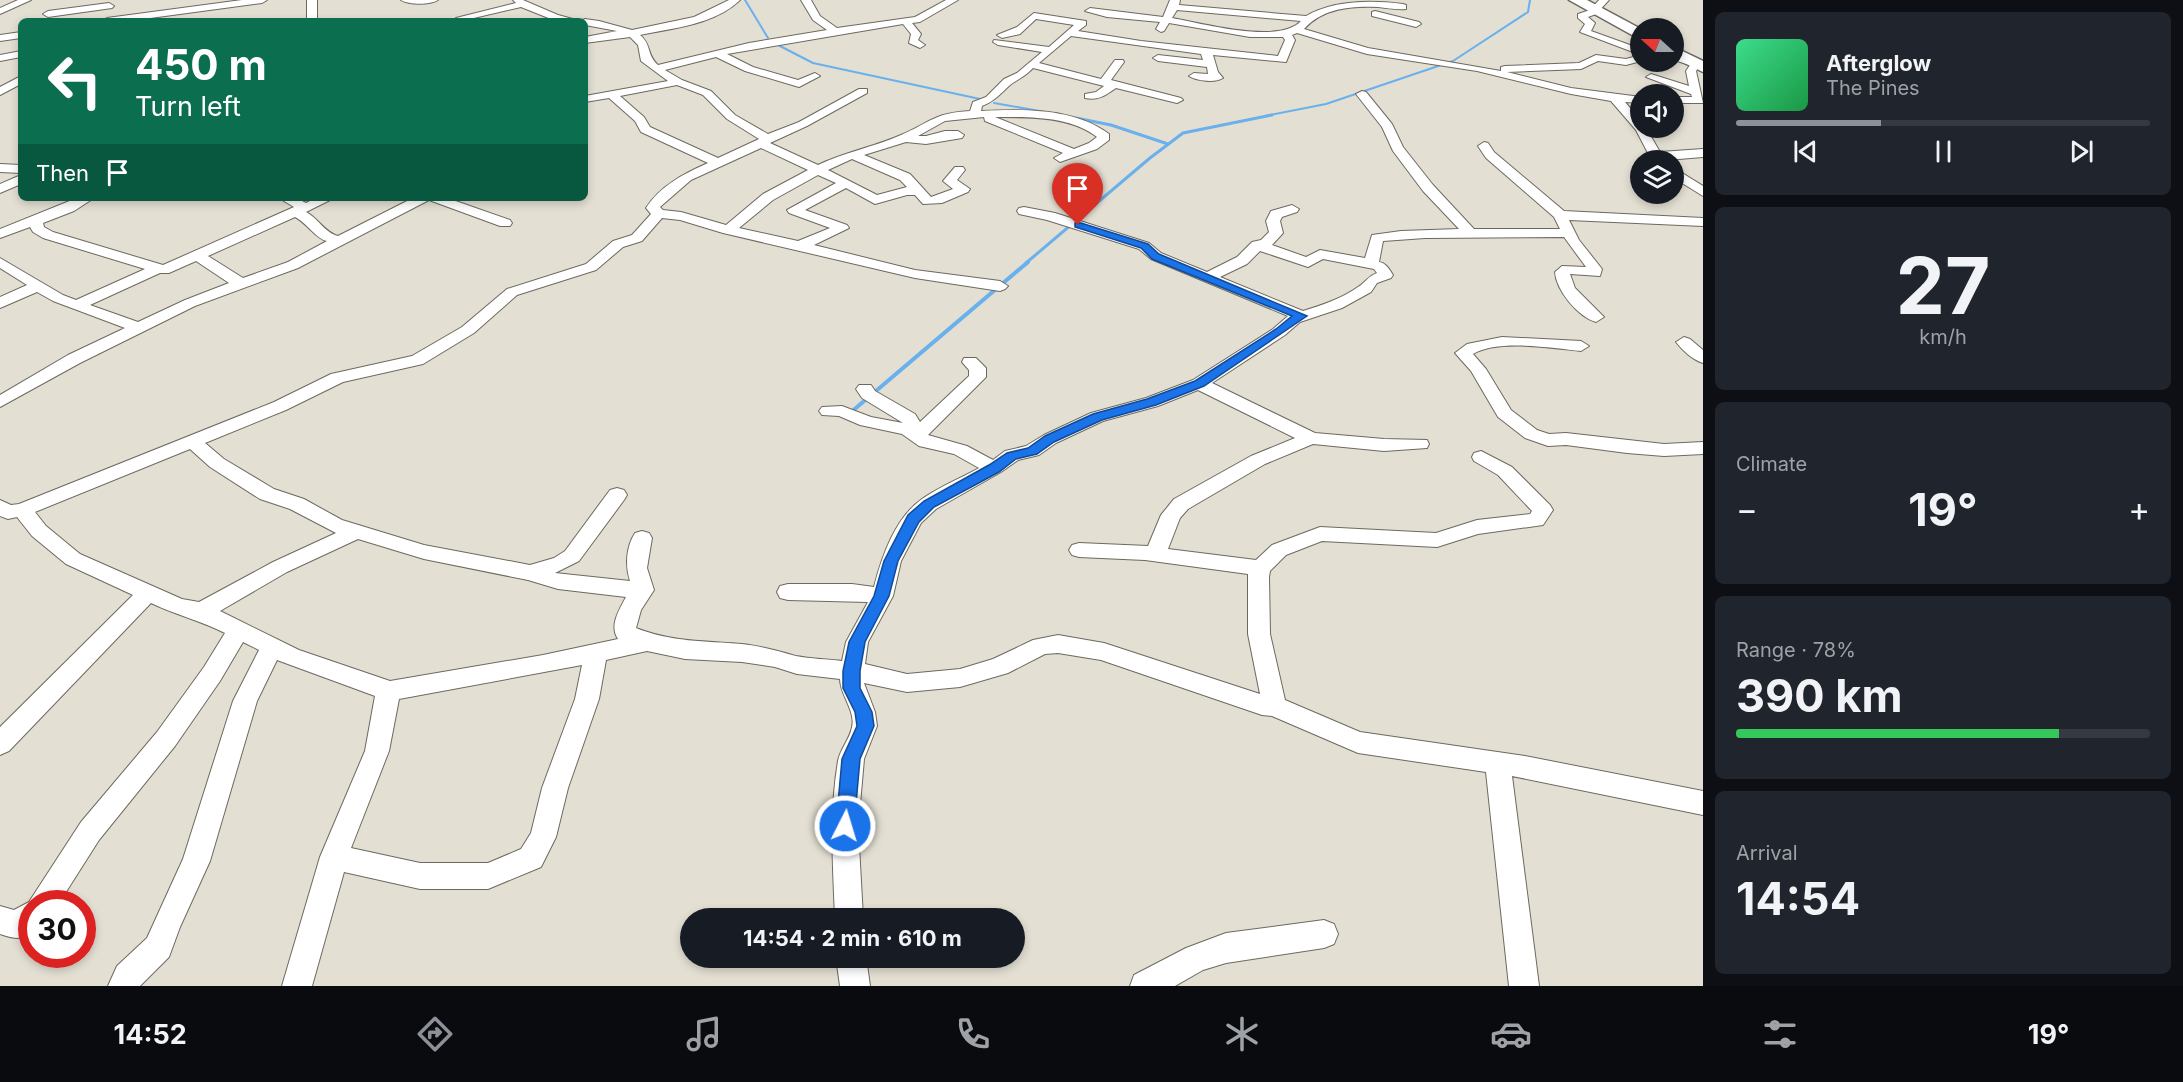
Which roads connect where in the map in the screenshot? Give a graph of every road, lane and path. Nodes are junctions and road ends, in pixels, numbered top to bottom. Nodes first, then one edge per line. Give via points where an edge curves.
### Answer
1 (26, 0) edge
2 (262, 0) edge
3 (312, 0) edge
4 (406, 0) edge
5 (433, 0) edge
6 (735, 0) edge
7 (806, 0) edge
8 (1086, 0) edge
9 (1576, 0) edge
10 (1604, 0) edge
11 (947, 1) edge
12 (544, 2) dead end
13 (113, 3) edge
14 (1174, 3) edge
15 (199, 4) edge
16 (523, 4) edge
17 (1343, 7) junction
18 (1403, 7) dead end
19 (0, 11) edge
20 (1090, 11) junction
21 (48, 14) dead end
22 (107, 18) edge
23 (143, 18) edge
24 (204, 18) edge
25 (312, 18) edge
26 (461, 18) dead end
27 (554, 18) edge
28 (1308, 19) junction
29 (1166, 20) junction
30 (905, 21) junction
31 (588, 22) edge
32 (1083, 23) junction
33 (1416, 24) dead end
34 (1630, 29) edge
35 (836, 32) junction
36 (1071, 33) junction
37 (1292, 33) junction
38 (628, 34) junction
39 (17, 36) edge
40 (0, 38) edge
41 (588, 40) edge
42 (920, 45) dead end
43 (1154, 45) junction
44 (1630, 48) edge
45 (1200, 49) junction
46 (1052, 50) junction
47 (18, 53) edge
48 (718, 54) junction
49 (0, 57) edge
50 (1684, 57) edge
51 (1684, 59) edge
52 (1630, 61) edge
53 (1119, 62) dead end
54 (1031, 64) junction
55 (1209, 64) junction
56 (1609, 66) dead end
57 (1703, 67) edge
58 (656, 69) junction
59 (1491, 72) junction
60 (816, 76) dead end
61 (1194, 76) dead end
62 (1651, 77) dead end
63 (18, 81) edge
64 (1582, 81) dead end
65 (678, 82) junction
66 (1110, 83) junction
67 (1534, 83) junction
68 (863, 91) dead end
69 (1571, 91) junction
70 (0, 92) edge
71 (1362, 94) dead end
72 (613, 96) junction
73 (1089, 96) dead end
74 (1699, 97) edge
75 (1615, 98) junction
76 (588, 99) edge
77 (1630, 99) edge
78 (1684, 99) edge
79 (1177, 100) dead end
80 (975, 115) junction
81 (957, 135) dead end
82 (898, 140) junction
83 (765, 141) junction
84 (1484, 146) dead end
85 (1654, 150) edge
86 (1074, 153) junction
87 (1703, 153) edge
88 (854, 155) junction
89 (1684, 155) edge
90 (1060, 158) dead end
91 (717, 162) junction
92 (0, 168) edge
93 (18, 169) edge
94 (818, 170) junction
95 (959, 170) dead end
96 (1684, 179) edge
97 (18, 180) edge
98 (846, 183) junction
99 (0, 189) edge
100 (917, 191) junction
101 (1703, 192) edge
102 (80, 201) edge
103 (290, 201) edge
104 (320, 201) edge
105 (418, 201) edge
106 (443, 201) edge
107 (763, 201) junction
108 (1292, 209) dead end
109 (301, 210) junction
110 (794, 210) junction
111 (1024, 211) dead end
112 (659, 214) junction
113 (1560, 214) junction
114 (35, 221) junction
115 (1703, 222) edge
116 (505, 223) dead end
117 (728, 230) junction
118 (1569, 233) junction
119 (0, 234) edge
120 (1472, 234) junction
121 (339, 240) junction
122 (798, 245) junction
123 (1257, 245) junction
124 (197, 257) junction
125 (0, 262) edge
126 (1371, 264) junction
127 (157, 269) junction
128 (1207, 278) junction
129 (243, 283) junction
130 (39, 285) junction
131 (1000, 286) dead end
132 (0, 303) edge
133 (77, 305) junction
134 (1302, 316) junction
135 (1596, 317) dead end
136 (139, 328) junction
137 (1684, 342) dead end
138 (1581, 346) dead end
139 (1703, 358) edge
140 (970, 362) dead end
141 (1199, 384) junction
142 (865, 388) dead end
143 (0, 402) edge
144 (828, 411) dead end
145 (913, 433) junction
146 (1311, 438) junction
147 (192, 441) junction
148 (1419, 444) dead end
149 (1703, 448) edge
150 (1481, 457) dead end
151 (994, 468) junction
152 (617, 495) dead end
153 (7, 511) edge
154 (356, 532) junction
155 (642, 538) dead end
156 (1079, 550) dead end
157 (1155, 555) junction
158 (1262, 568) junction
159 (530, 573) junction
160 (643, 590) junction
161 (788, 592) dead end
162 (148, 593) junction
163 (882, 596) junction
164 (201, 611) junction
165 (238, 630) junction
166 (647, 642) junction
167 (272, 647) junction
168 (596, 653) junction
169 (852, 671) junction
170 (388, 691) junction
171 (1274, 706) junction
172 (0, 744) edge
173 (1498, 763) junction
174 (1703, 803) edge
175 (334, 857) junction
176 (51, 890) edge
177 (849, 908) edge
178 (0, 921) edge
179 (18, 924) edge
180 (1324, 934) dead end
181 (853, 968) edge
182 (123, 986) edge
183 (297, 986) edge
184 (855, 986) edge
185 (1146, 986) edge
186 (1524, 986) edge

1 - 19 street
2 - 15 street
3 - 25 street
4 - 5 street
6 - 38 street via 706,18
7 - 35 street via 816,18
8 - 20 street
9 - 34 highway
10 - 44 street via 1593,12 1581,16 1590,23 1585,32
11 - 30 street via 921,18
12 - 16 street
13 - 21 street
13 - 22 street
14 - 28 street
14 - 29 street
15 - 23 street
15 - 24 street
16 - 26 street
16 - 27 street
17 - 18 street via 1357,3
17 - 28 street
17 - 33 street
20 - 29 street
20 - 32 street
28 - 37 street via 1300,30
29 - 37 street
29 - 43 street
30 - 35 street
30 - 42 street via 916,34 913,41
31 - 38 street
32 - 36 street
32 - 46 street via 1034,16 1015,34 1000,38
35 - 48 street
36 - 43 street
36 - 46 street
37 - 45 street via 1282,60
37 - 59 street via 1367,51
38 - 41 street
38 - 58 street via 643,45 645,59
39 - 40 street
43 - 45 street
43 - 55 street via 1149,57
45 - 55 street via 1207,53
46 - 54 street
47 - 49 street
48 - 58 street
48 - 60 street via 749,69 799,84
50 - 57 highway
51 - 74 street via 1696,64 1691,71
52 - 59 street via 1596,58 1581,66
53 - 66 street via 1107,76
54 - 66 street
54 - 80 street via 990,99 977,104
55 - 61 street via 1218,78
56 - 67 street via 1582,78 1542,76
58 - 65 street
59 - 67 street
62 - 74 street
63 - 70 street
64 - 69 street
65 - 72 street
65 - 83 street via 707,93 730,117
66 - 73 street via 1096,96
66 - 79 street
67 - 69 street
68 - 83 street
69 - 75 street
71 - 120 street via 1428,188
72 - 76 street
72 - 91 street via 640,119 645,129
74 - 78 street
75 - 77 street
75 - 85 street
80 - 82 street via 941,118
80 - 86 street
80 - 86 street via 1047,115 1089,125 1105,137
81 - 82 street
82 - 88 street
83 - 91 street
83 - 94 street
84 - 113 street
86 - 90 street
87 - 89 street
88 - 94 street
88 - 100 street via 905,177
91 - 112 street via 673,187 653,208
92 - 93 street
94 - 98 street
94 - 107 street
95 - 100 street via 950,181 963,189 959,191 932,201
96 - 101 street
97 - 99 street
98 - 100 street via 876,200
98 - 110 street
102 - 114 street
103 - 109 street
104 - 109 street
105 - 121 street
106 - 116 street
107 - 110 street
107 - 117 street
108 - 123 street via 1276,214 1276,233 1266,243
109 - 121 street via 326,237
109 - 124 street
110 - 122 street via 842,228
111 - 128 street via 1144,246 1156,256
112 - 117 street via 681,216
112 - 147 street via 636,238 618,244 591,267 512,292 468,330 417,360 337,378
113 - 115 street
113 - 118 street
114 - 119 street
114 - 127 street via 38,229 48,235
117 - 122 street
118 - 120 street
118 - 135 street via 1595,273 1567,268 1562,278
120 - 126 street via 1410,232 1377,238
121 - 129 street via 293,266
122 - 131 street via 915,274
123 - 126 street via 1308,263 1320,254
123 - 128 street via 1254,252 1237,264
124 - 127 street
124 - 129 street via 206,258 233,282
125 - 130 street
126 - 134 street via 1386,275 1371,280 1366,289 1337,304
127 - 133 street
128 - 134 street
129 - 136 street
130 - 132 street
130 - 133 street
133 - 136 street
134 - 141 street
136 - 143 street via 74,359
137 - 139 street
138 - 149 street via 1506,341 1462,353 1478,369 1504,413 1531,434 1548,440 1627,447
140 - 145 street via 978,368 977,376
141 - 146 street
141 - 151 street via 1097,417
142 - 145 street via 868,394 909,418
144 - 145 street via 842,411
145 - 151 street via 926,442 960,450
146 - 148 street
146 - 157 street via 1258,460 1181,504 1171,515
147 - 153 street
147 - 154 street via 217,463 267,494
150 - 158 street via 1505,471 1544,510 1536,520 1477,527 1437,540 1320,534 1279,550
151 - 163 street via 929,504 913,519 891,561
152 - 159 street via 572,556
153 - 162 street via 73,559
154 - 159 street via 424,552
154 - 164 street via 280,567
155 - 160 street via 636,568
156 - 157 street
157 - 158 street
158 - 171 street via 1258,577 1259,634
159 - 160 street via 592,587
160 - 166 street via 625,620 625,633
161 - 163 street
162 - 164 street
162 - 172 street
163 - 169 street via 857,642
164 - 165 street
165 - 167 street
165 - 176 street via 166,739 90,831
166 - 168 street
166 - 169 street
167 - 170 street
167 - 182 street via 245,701 196,861 159,947
168 - 170 street
168 - 175 street via 587,699 555,788 543,837 531,858 488,876 420,876
169 - 171 street via 907,683 960,678 1000,666 1041,646 1058,644 1104,651 1164,674
169 - 177 street via 852,688 864,712 865,726 851,759 845,826
170 - 175 street via 377,752
171 - 173 street via 1358,742
173 - 174 street
173 - 186 street
175 - 183 street
178 - 179 street
180 - 185 street via 1226,948 1196,958
181 - 184 street

